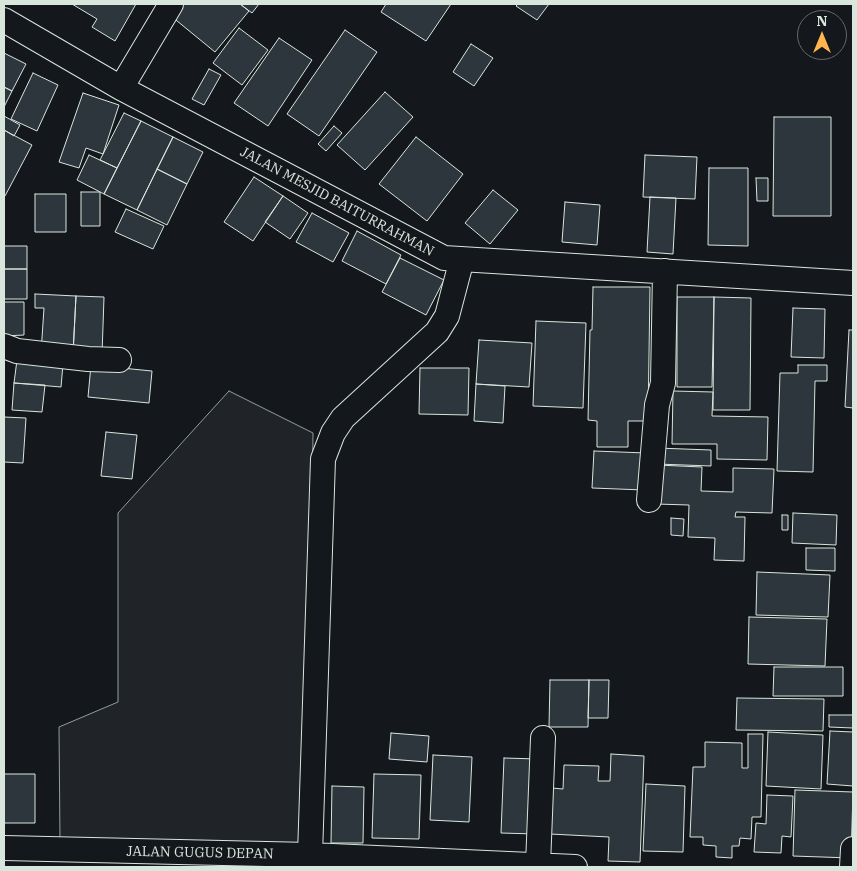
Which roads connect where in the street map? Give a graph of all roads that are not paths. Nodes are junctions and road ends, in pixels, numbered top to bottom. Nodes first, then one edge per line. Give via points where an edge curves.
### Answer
1 (171, 4) edge
2 (4, 20) edge
3 (122, 88) junction
4 (462, 259) junction
5 (665, 271) junction
6 (853, 283) edge
7 (4, 346) edge
8 (119, 360) dead end
9 (649, 500) dead end
10 (543, 738) dead end
11 (4, 848) edge
12 (853, 849) edge
13 (310, 855) junction
14 (224, 860) edge
15 (538, 865) junction
16 (575, 867) edge
17 (852, 867) edge

1 - 3 street
2 - 3 street, JALAN MESJID BAITURRAHMAN
3 - 4 street, JALAN MESJID BAITURRAHMAN via 444,258
4 - 5 street, JALAN MESJID BAITURRAHMAN
4 - 13 street via 447,316 437,332 343,418 323,459
5 - 6 street, JALAN MESJID BAITURRAHMAN
5 - 9 street via 663,383 657,405
7 - 8 street via 26,352
10 - 15 street
11 - 14 street, JALAN GUGUS DEPAN
12 - 17 street
13 - 14 street, JALAN GUGUS DEPAN
13 - 15 street, JALAN GUGUS DEPAN
15 - 16 street, JALAN GUGUS DEPAN

